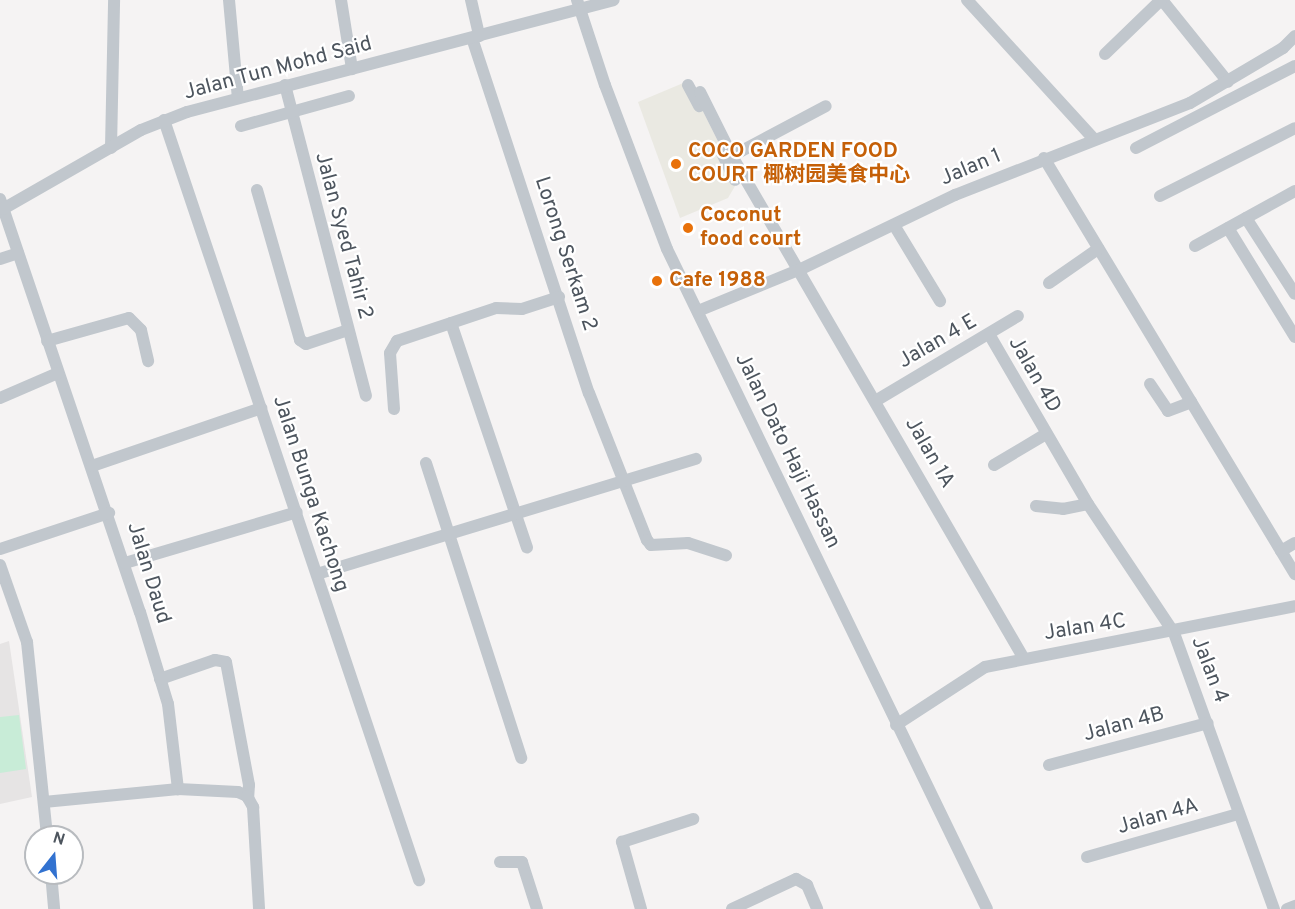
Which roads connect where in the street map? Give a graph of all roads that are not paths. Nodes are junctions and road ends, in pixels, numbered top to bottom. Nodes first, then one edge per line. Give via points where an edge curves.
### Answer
1 (114, 0) edge
2 (229, 0) edge
3 (341, 0) edge
4 (471, 0) edge
5 (614, 0) edge
6 (967, 0) edge
7 (1162, 0) edge
8 (578, 4) edge
9 (1295, 36) edge
10 (476, 37) junction
11 (1283, 48) junction
12 (1105, 54) dead end
13 (1295, 61) edge
14 (1295, 66) edge
15 (352, 69) junction
16 (1228, 82) junction
17 (285, 85) junction
18 (694, 89) dead end
19 (349, 96) dead end
20 (238, 98) junction
21 (826, 106) dead end
22 (291, 112) junction
23 (708, 117) junction
24 (164, 120) junction
25 (242, 126) dead end
26 (1295, 128) edge
27 (1094, 138) junction
28 (111, 148) junction
29 (1136, 148) dead end
30 (732, 156) junction
31 (1044, 158) junction
32 (735, 180) dead end
33 (257, 190) dead end
34 (1294, 193) edge
35 (1160, 196) dead end
36 (2, 204) edge
37 (1246, 218) junction
38 (894, 225) junction
39 (1228, 228) junction
40 (1195, 246) dead end
41 (1098, 249) junction
42 (18, 253) junction
43 (0, 259) edge
44 (801, 269) junction
45 (1049, 283) dead end
46 (1295, 294) edge
47 (559, 297) junction
48 (940, 300) dead end
49 (699, 311) junction
50 (1018, 316) dead end
51 (451, 322) junction
52 (348, 330) junction
53 (989, 334) junction
54 (1295, 337) edge
55 (47, 341) junction
56 (148, 361) dead end
57 (58, 373) junction
58 (1150, 384) dead end
59 (366, 396) dead end
60 (0, 398) edge
61 (877, 400) junction
62 (1191, 402) junction
63 (261, 408) junction
64 (394, 409) dead end
65 (1046, 434) junction
66 (696, 459) dead end
67 (426, 463) dead end
68 (994, 465) dead end
69 (1064, 465) joint
70 (92, 466) junction
71 (624, 482) junction
72 (1088, 504) junction
73 (1036, 506) dead end
74 (297, 512) junction
75 (513, 512) junction
76 (109, 513) junction
77 (448, 532) junction
78 (1295, 543) edge
79 (527, 547) dead end
80 (0, 549) edge
81 (1281, 551) junction
82 (726, 555) dead end
83 (125, 563) junction
84 (0, 565) edge
85 (316, 574) junction
86 (1295, 574) edge
87 (1295, 606) edge
88 (1174, 633) junction
89 (1023, 657) junction
90 (160, 679) junction
91 (1208, 723) junction
92 (896, 725) junction
93 (521, 758) dead end
94 (1049, 765) dead end
95 (178, 789) junction
96 (248, 798) junction
97 (44, 802) junction
98 (1238, 814) junction
99 (693, 819) dead end
100 (46, 825) edge
101 (1088, 857) dead end
102 (500, 862) dead end
103 (419, 880) dead end
104 (52, 885) edge
105 (1295, 906) edge
106 (54, 909) edge
107 (259, 909) edge
108 (537, 909) edge
109 (641, 909) edge
110 (732, 909) edge
111 (817, 909) edge
112 (987, 909) edge
113 (1274, 909) edge
114 (1287, 909) edge

1 - 28 street
2 - 20 street
3 - 15 street
4 - 10 street, Lorong Serkam 2
5 - 8 street, Jalan Tun Mohd Said
6 - 27 street
7 - 12 street
7 - 16 street
8 - 10 street, Jalan Tun Mohd Said
8 - 49 street, Jalan Dato Haji Hassan via 656,222
9 - 11 street, Jalan 1
10 - 15 street, Jalan Tun Mohd Said
10 - 47 street, Lorong Serkam 2
11 - 13 street
11 - 16 street, Jalan 1
14 - 29 street
15 - 17 street, Jalan Tun Mohd Said
16 - 27 street, Jalan 1 via 1184,106
17 - 20 street, Jalan Tun Mohd Said
17 - 22 street, Jalan Syed Tahir 2
18 - 23 street
19 - 22 street
20 - 24 street, Jalan Tun Mohd Said
21 - 30 street
22 - 25 street
22 - 52 street, Jalan Syed Tahir 2
23 - 30 street, Jalan 1A
23 - 32 street
24 - 28 street, Jalan Tun Mohd Said
24 - 63 street, Jalan Bunga Kachong
26 - 35 street
27 - 31 street, Jalan 1
28 - 36 street, Jalan Tun Mohd Said
30 - 44 street, Jalan 1A
31 - 38 street, Jalan 1
31 - 41 street
33 - 52 street via 300,340 306,344
34 - 37 street
36 - 42 street, Jalan Daud
37 - 39 street
37 - 46 street
38 - 44 street, Jalan 1
38 - 48 street
39 - 40 street
39 - 54 street
41 - 45 street
41 - 62 street
42 - 43 street
42 - 55 street, Jalan Daud
44 - 49 street, Jalan 1
44 - 61 street, Jalan 1A
47 - 51 street via 522,309 496,308
47 - 71 street, Lorong Serkam 2 via 589,393
49 - 92 street, Jalan Dato Haji Hassan
50 - 53 street, Jalan 4 E
51 - 64 street via 393,344
51 - 75 street
52 - 59 street, Jalan Syed Tahir 2
53 - 61 street, Jalan 4 E
53 - 65 street, Jalan 4D
55 - 56 street via 129,318 141,330
55 - 57 street, Jalan Daud
57 - 60 street
57 - 70 street, Jalan Daud
58 - 62 street via 1168,411
61 - 89 street, Jalan 1A
62 - 81 street
63 - 70 street
63 - 74 street, Jalan Bunga Kachong
65 - 68 street, Jalan 4D
65 - 69 street, Jalan 4D
66 - 71 street
67 - 77 street
69 - 72 street, Jalan 4
70 - 76 street, Jalan Daud
71 - 75 street
71 - 82 street, Lorong Serkam 2 via 651,545 676,541
72 - 73 street via 1063,509
72 - 88 street, Jalan 4
74 - 83 street
74 - 85 street, Jalan Bunga Kachong
75 - 77 street
75 - 79 street
76 - 80 street
76 - 83 street, Jalan Daud
77 - 85 street
77 - 93 street
78 - 81 street
81 - 86 street
83 - 90 street, Jalan Daud
84 - 97 street via 27,642
85 - 103 street, Jalan Bunga Kachong
87 - 88 street, Jalan 4C
88 - 89 street, Jalan 4C
88 - 91 street, Jalan 4
89 - 92 street, Jalan 4C via 985,667
90 - 95 street, Jalan Daud via 168,704
90 - 96 street via 215,660 226,662 249,785
91 - 94 street, Jalan 4B
91 - 98 street, Jalan 4
92 - 112 street, Jalan Dato Haji Hassan
95 - 96 street via 229,790
95 - 97 street
96 - 107 street via 253,807
97 - 100 street
98 - 101 street, Jalan 4A
98 - 113 street, Jalan 4
99 - 109 street via 622,842
102 - 108 street via 522,862
104 - 106 street
105 - 114 street
110 - 111 street via 796,879 807,885

